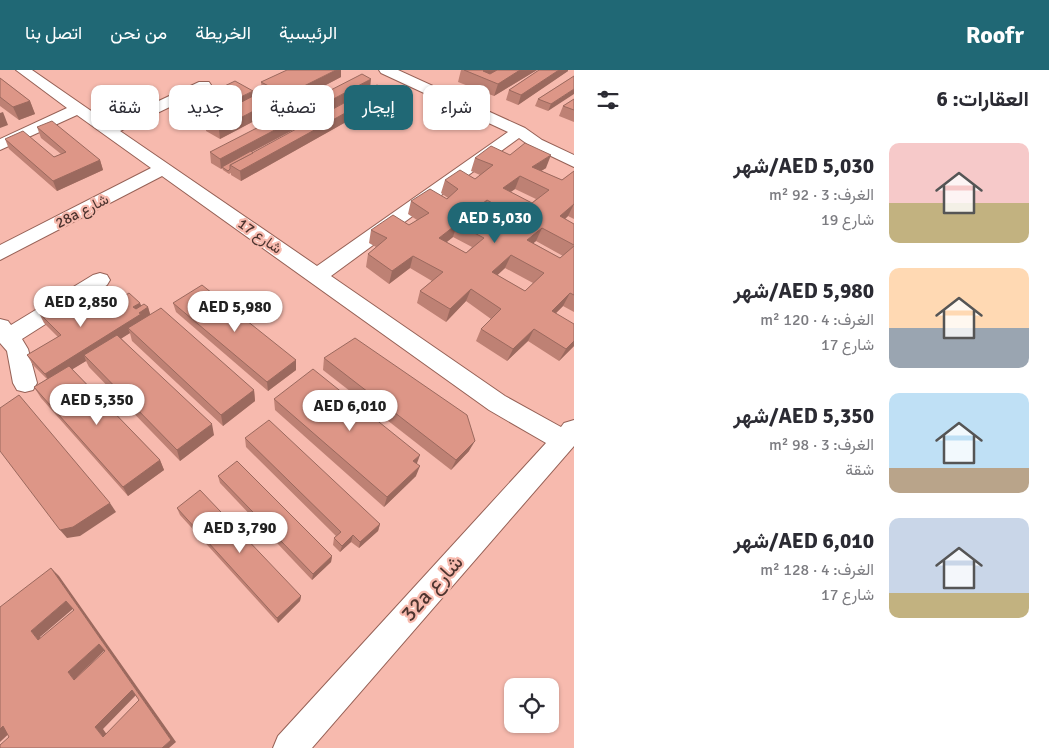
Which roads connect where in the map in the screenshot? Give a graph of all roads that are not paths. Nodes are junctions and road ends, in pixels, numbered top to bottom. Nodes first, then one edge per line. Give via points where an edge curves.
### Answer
1 (386, 70) edge
2 (36, 74) edge
3 (78, 109) junction
4 (91, 118) edge
5 (109, 130) edge
6 (521, 133) junction
7 (0, 145) edge
8 (574, 153) edge
9 (574, 162) edge
10 (163, 168) junction
11 (0, 253) edge
12 (316, 276) junction
13 (100, 280) dead end
14 (4, 332) edge
15 (25, 383) dead end
16 (563, 441) edge
17 (290, 748) edge

1 - 6 street
2 - 3 street, شارع 17
3 - 4 street, شارع 17
3 - 7 street
5 - 10 street, شارع 17
6 - 8 street
6 - 9 street
6 - 12 street
10 - 11 street, 28a شارع
10 - 12 street, شارع 17
12 - 16 street, شارع 17 via 497,403 518,426
13 - 14 street
14 - 15 street via 17,349
16 - 17 street, 32a شارع

